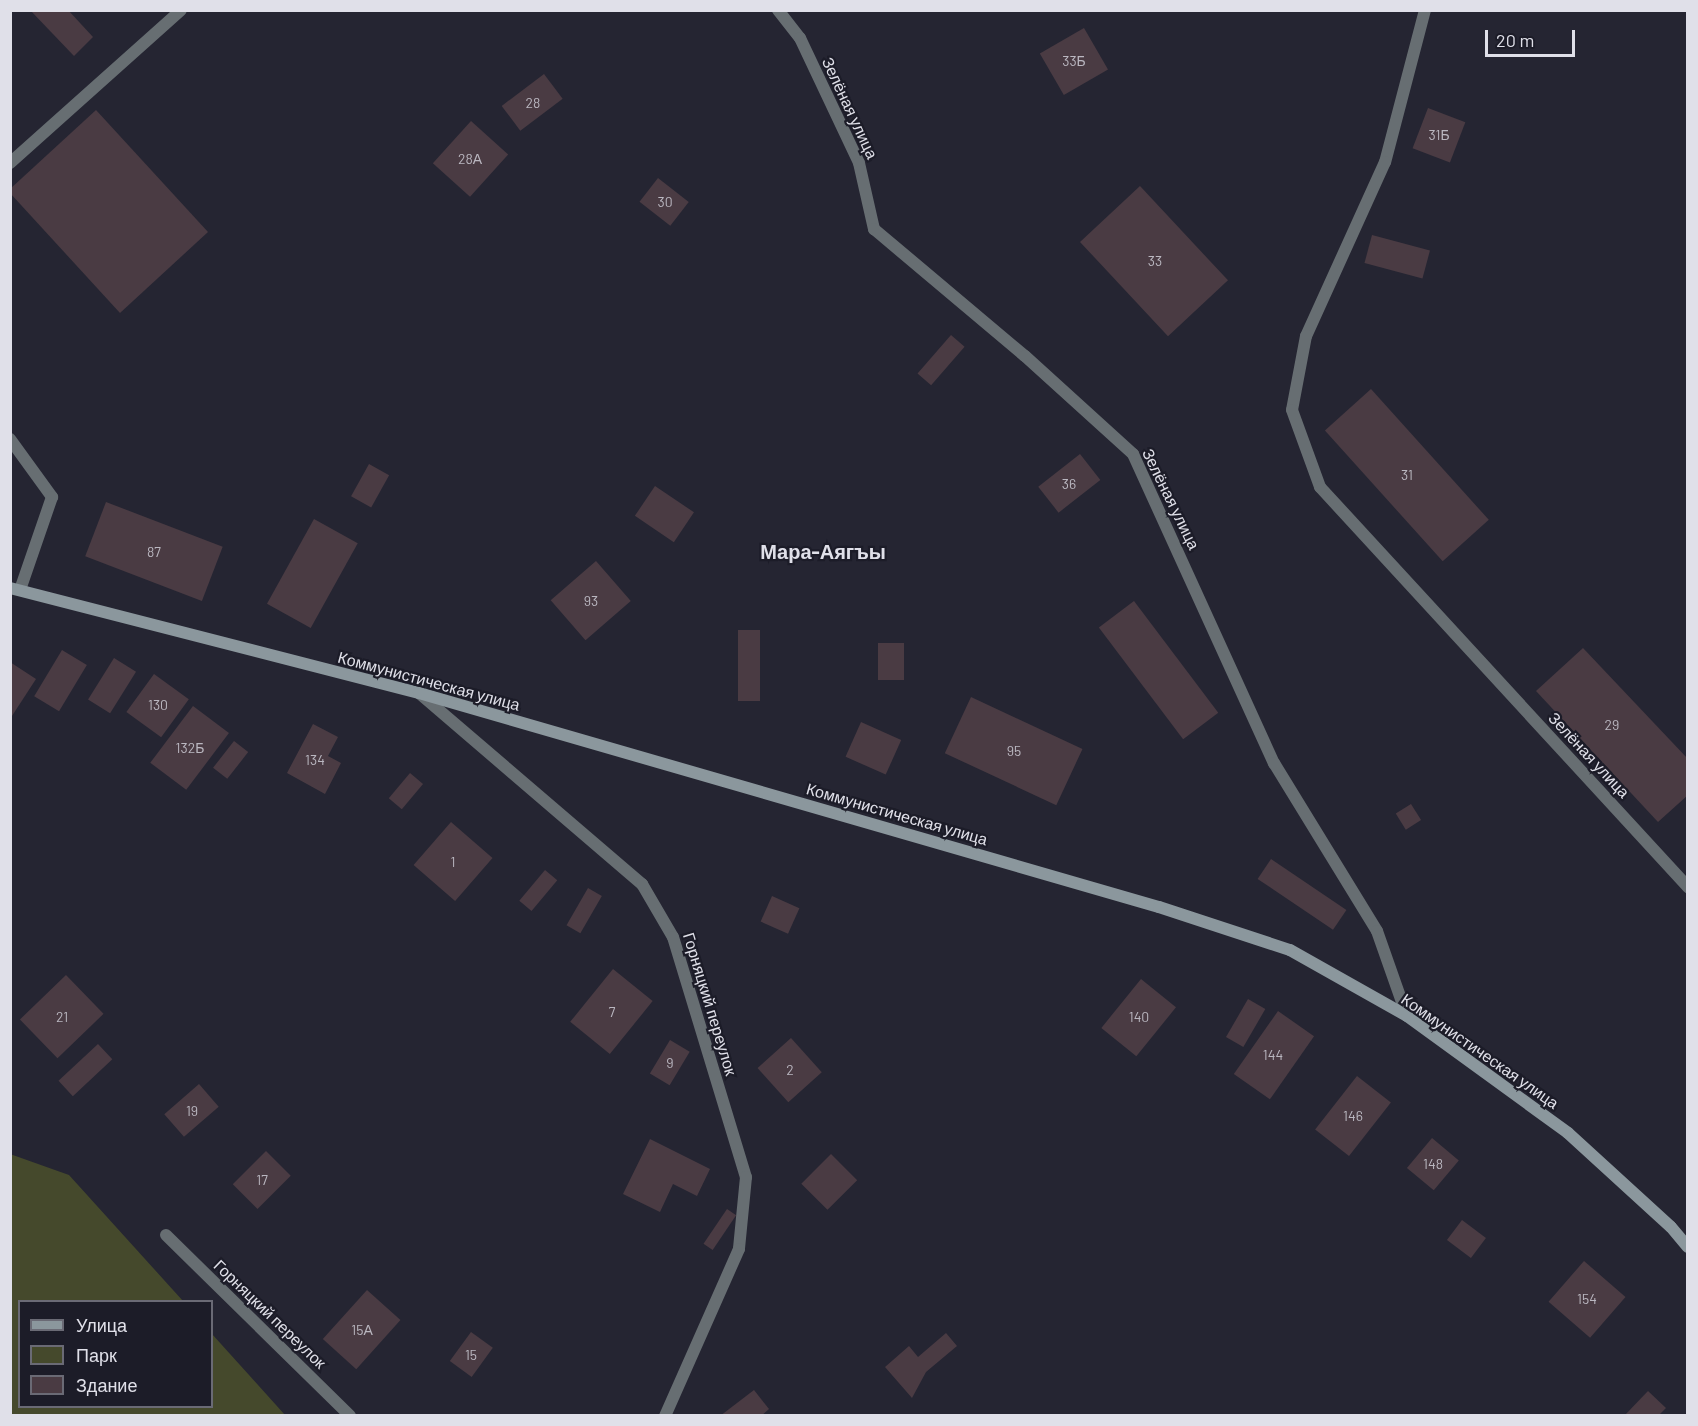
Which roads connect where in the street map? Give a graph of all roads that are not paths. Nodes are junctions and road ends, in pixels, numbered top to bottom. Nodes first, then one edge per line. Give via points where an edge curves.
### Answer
1 (181, 10) edge
2 (778, 10) edge
3 (1425, 10) edge
4 (10, 163) edge
5 (10, 439) edge
6 (15, 589) edge
7 (419, 693) junction
8 (1688, 887) edge
9 (1407, 1016) junction
10 (166, 1235) dead end
11 (1688, 1246) edge
12 (350, 1416) edge
13 (665, 1416) edge

1 - 4 street
2 - 9 street, Зелёная улица via 800,38 859,163 874,229 1026,356 1133,454 1274,763 1377,932
3 - 8 street, Зелёная улица via 1384,162 1306,336 1292,410 1320,487
5 - 6 street via 52,497
6 - 7 street, Коммунистическая улица
7 - 9 street, Коммунистическая улица via 1159,907 1290,950
7 - 13 street, Горняцкий переулок via 642,884 674,937 746,1177 739,1249
9 - 11 street, Коммунистическая улица via 1568,1133
10 - 12 street, Горняцкий переулок

